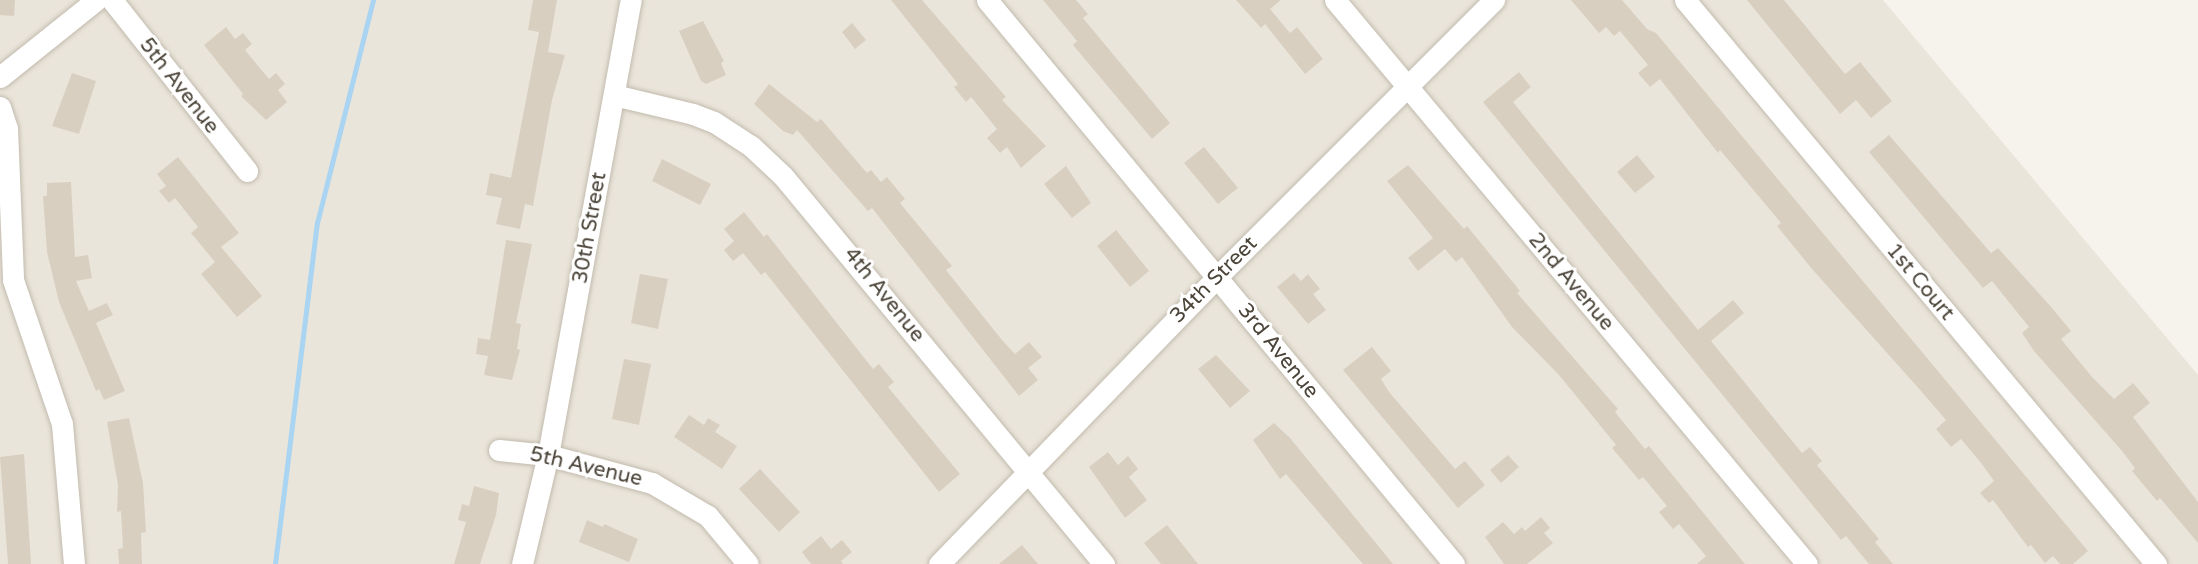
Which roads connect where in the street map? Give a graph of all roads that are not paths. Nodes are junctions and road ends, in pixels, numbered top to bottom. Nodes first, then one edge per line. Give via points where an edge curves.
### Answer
1 (96, 0) edge
2 (112, 0) edge
3 (631, 0) edge
4 (987, 0) edge
5 (1335, 0) edge
6 (1494, 0) edge
7 (1685, 0) edge
8 (0, 77) edge
9 (1406, 86) junction
10 (614, 95) junction
11 (0, 107) edge
12 (247, 171) dead end
13 (1217, 276) junction
14 (499, 450) dead end
15 (548, 455) junction
16 (1028, 472) junction
17 (74, 564) edge
18 (522, 564) edge
19 (748, 564) edge
20 (939, 564) edge
21 (1104, 564) edge
22 (1454, 564) edge
23 (1808, 564) edge
24 (2156, 564) edge

1 - 8 street
2 - 12 street, 5th Avenue
3 - 10 street, 30th Street
4 - 13 street, 3rd Avenue
5 - 9 street, 2nd Avenue
6 - 9 street, 34th Street
7 - 24 street, 1st Court
9 - 13 street, 34th Street
9 - 23 street, 2nd Avenue
10 - 15 street, 30th Street
10 - 16 street, 4th Avenue via 693,114 751,146 826,224
11 - 17 street via 7,128 13,280 62,424
13 - 16 street, 34th Street
13 - 22 street, 3rd Avenue
14 - 15 street, 5th Avenue
15 - 18 street, 30th Street
15 - 19 street, 5th Avenue via 632,475 691,503 708,516
16 - 20 street, 34th Street
16 - 21 street, 4th Avenue

